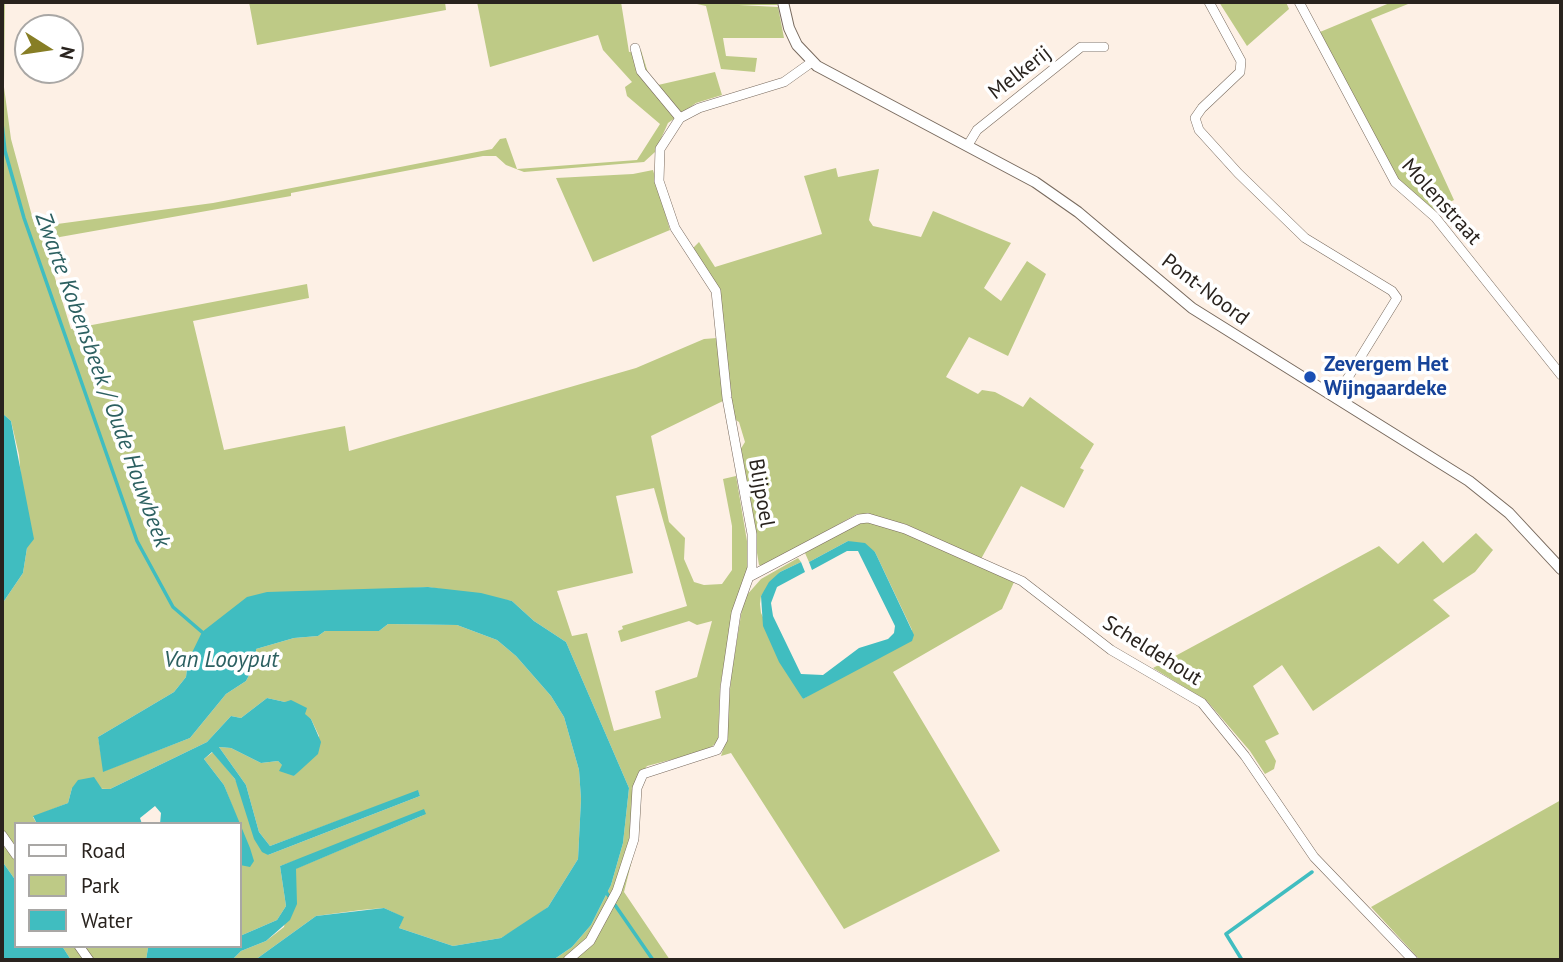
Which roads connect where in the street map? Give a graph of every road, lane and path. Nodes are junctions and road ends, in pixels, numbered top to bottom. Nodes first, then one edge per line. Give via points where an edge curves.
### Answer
1 (783, 2) edge
2 (1209, 2) edge
3 (1299, 2) edge
4 (1104, 47) dead end
5 (635, 48) dead end
6 (812, 62) junction
7 (680, 118) junction
8 (968, 145) junction
9 (1561, 375) edge
10 (1336, 397) junction
11 (1561, 569) edge
12 (751, 576) junction
13 (2, 835) edge
14 (14, 852) edge
15 (568, 960) edge
16 (1413, 960) edge

1 - 6 street via 792,37
2 - 10 street via 1241,61 1240,72 1195,118 1199,130 1305,238 1397,298
3 - 9 street, Molenstraat via 1395,182 1435,217
4 - 8 street, Melkerij via 1081,47 977,130
5 - 7 street via 641,71
6 - 7 street via 784,82 699,107
6 - 8 street, Pont-Noord
7 - 12 street, Blijpoel via 660,149 659,181 675,228 716,291 727,398 752,534
8 - 10 street, Pont-Noord via 1078,212 1192,308
10 - 11 street, Pont-Noord via 1469,481 1509,513
12 - 15 street, Blijpoel via 736,612 723,739 718,750 643,774 637,788 634,839 611,906 590,941
12 - 16 street, Scheldehout via 868,518 905,529 1022,581 1111,650 1202,703 1245,756 1314,858
13 - 14 street

